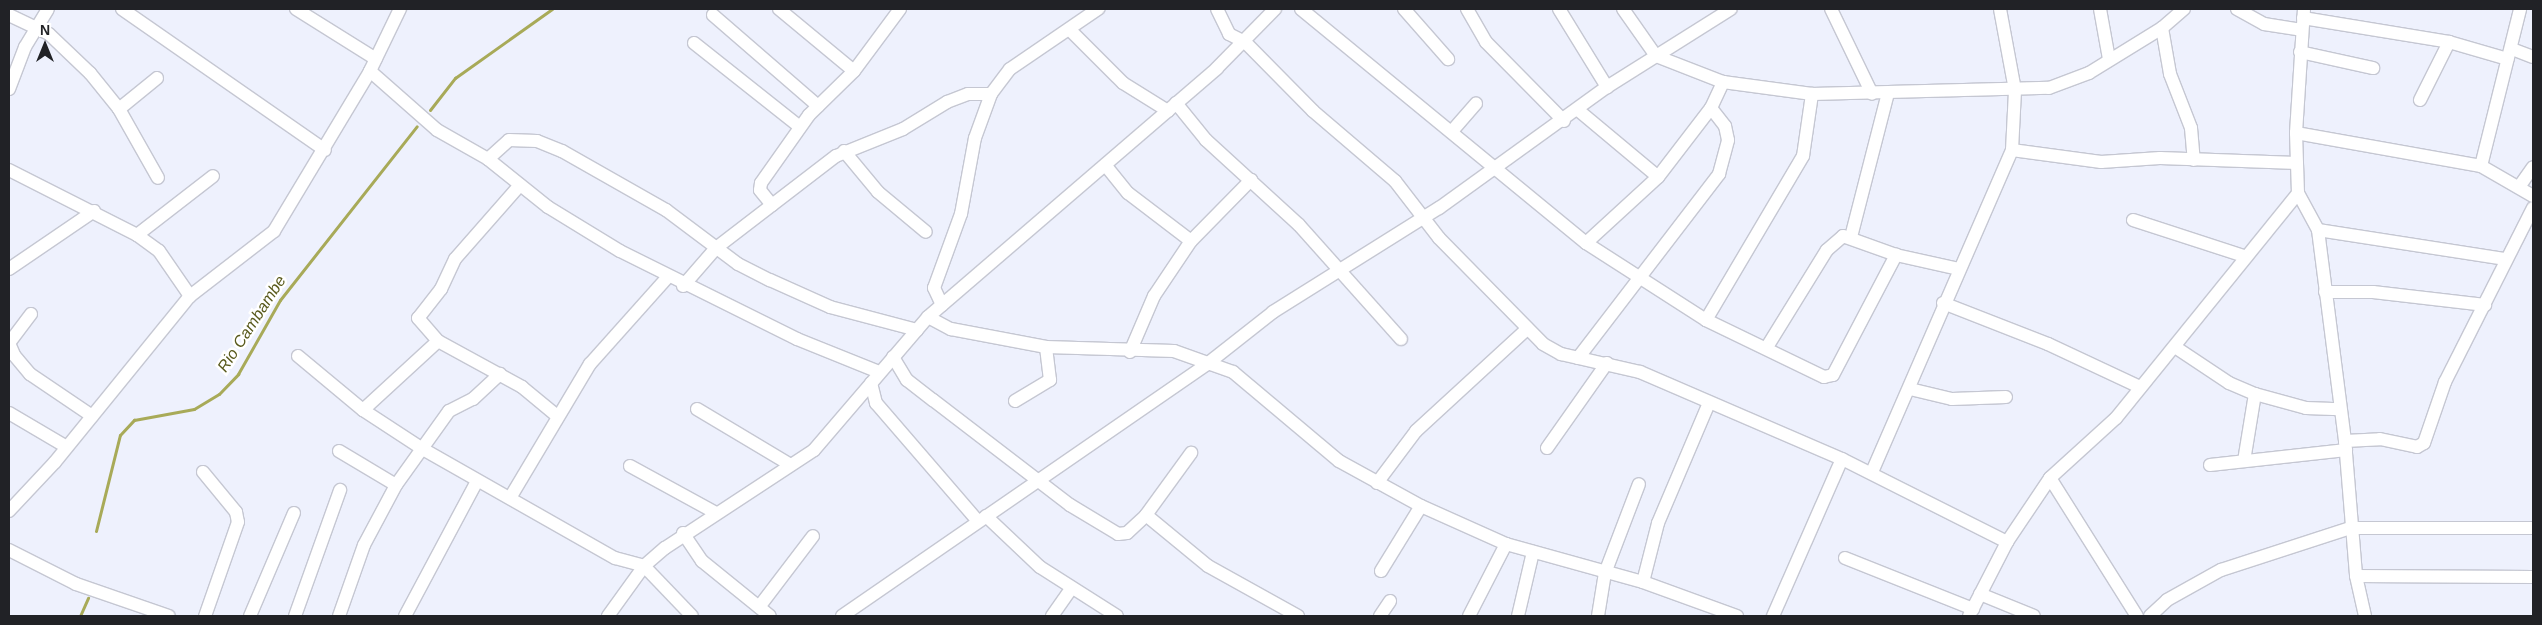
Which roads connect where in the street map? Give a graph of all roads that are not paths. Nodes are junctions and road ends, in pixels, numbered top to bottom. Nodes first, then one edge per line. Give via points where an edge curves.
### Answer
1 (48, 9) edge
2 (122, 9) edge
3 (296, 9) edge
4 (400, 9) edge
5 (778, 9) edge
6 (900, 9) edge
7 (1098, 9) edge
8 (1217, 9) edge
9 (1275, 9) edge
10 (1301, 9) edge
11 (1404, 9) edge
12 (1467, 9) edge
13 (1559, 9) edge
14 (1623, 9) edge
15 (1731, 9) edge
16 (1831, 9) edge
17 (2000, 9) edge
18 (2100, 9) edge
19 (2184, 9) edge
20 (2237, 9) edge
21 (2520, 9) edge
22 (9, 15) edge
23 (713, 15) dead end
24 (2303, 19) edge
25 (2162, 28) junction
26 (35, 29) junction
27 (1070, 30) junction
28 (1245, 42) junction
29 (2449, 42) junction
30 (694, 43) dead end
31 (2300, 52) junction
32 (2510, 54) junction
33 (1656, 56) junction
34 (2533, 57) edge
35 (2109, 59) junction
36 (1448, 60) dead end
37 (373, 65) junction
38 (2372, 68) dead end
39 (854, 72) junction
40 (157, 78) dead end
41 (1723, 82) junction
42 (1607, 87) junction
43 (9, 89) edge
44 (2015, 90) junction
45 (991, 94) junction
46 (1812, 94) junction
47 (1872, 94) junction
48 (1888, 94) junction
49 (2420, 100) dead end
50 (1476, 104) dead end
51 (818, 106) junction
52 (1172, 107) junction
53 (1711, 108) junction
54 (119, 109) junction
55 (1578, 110) junction
56 (1564, 121) junction
57 (800, 127) junction
58 (1453, 130) junction
59 (2296, 133) junction
60 (325, 150) junction
61 (2012, 150) junction
62 (844, 152) junction
63 (488, 159) junction
64 (2194, 160) junction
65 (2297, 163) junction
66 (1106, 166) junction
67 (2480, 166) junction
68 (2533, 167) edge
69 (1497, 169) junction
70 (9, 170) edge
71 (213, 176) dead end
72 (1658, 177) junction
73 (158, 178) dead end
74 (1251, 180) junction
75 (520, 186) junction
76 (2519, 187) junction
77 (2298, 193) junction
78 (2533, 196) edge
79 (772, 205) junction
80 (2533, 208) edge
81 (94, 211) junction
82 (1423, 218) junction
83 (2133, 220) dead end
84 (2318, 230) junction
85 (926, 232) dead end
86 (137, 234) junction
87 (1851, 236) junction
88 (1191, 241) junction
89 (1586, 243) junction
90 (716, 248) junction
91 (1896, 255) junction
92 (2244, 256) junction
93 (2506, 259) junction
94 (9, 269) edge
95 (1958, 269) junction
96 (1342, 271) junction
97 (667, 278) junction
98 (1639, 279) junction
99 (683, 286) junction
100 (2325, 292) junction
101 (190, 296) junction
102 (1943, 303) junction
103 (942, 305) junction
104 (2485, 305) junction
105 (31, 314) dead end
106 (928, 317) junction
107 (1706, 320) junction
108 (1527, 329) junction
109 (917, 330) junction
110 (1401, 339) dead end
111 (438, 341) junction
112 (1046, 347) junction
113 (1768, 347) junction
114 (2175, 347) junction
115 (1130, 352) junction
116 (298, 356) dead end
117 (894, 357) junction
118 (1578, 358) junction
119 (1607, 363) junction
120 (1207, 364) junction
121 (879, 372) junction
122 (500, 374) junction
123 (871, 383) junction
124 (2140, 387) junction
125 (1910, 389) junction
126 (2255, 394) junction
127 (2006, 397) dead end
128 (1015, 401) dead end
129 (1708, 402) junction
130 (697, 409) dead end
131 (2340, 409) junction
132 (363, 410) junction
133 (9, 412) edge
134 (92, 416) junction
135 (557, 416) junction
136 (2346, 445) junction
137 (65, 446) junction
138 (421, 448) junction
139 (1547, 448) dead end
140 (339, 451) dead end
141 (1190, 454) dead end
142 (1842, 458) junction
143 (2244, 460) junction
144 (789, 464) junction
145 (2210, 465) dead end
146 (630, 466) dead end
147 (203, 472) dead end
148 (1872, 472) junction
149 (1038, 477) junction
150 (2050, 478) junction
151 (477, 481) junction
152 (1377, 483) junction
153 (1639, 484) dead end
154 (396, 485) junction
155 (340, 490) dead end
156 (510, 498) junction
157 (1421, 506) junction
158 (9, 511) edge
159 (294, 513) dead end
160 (716, 513) junction
161 (1146, 515) junction
162 (982, 519) junction
163 (2350, 528) junction
164 (2533, 528) edge
165 (683, 533) junction
166 (813, 536) dead end
167 (2007, 542) junction
168 (1506, 544) junction
169 (9, 550) edge
170 (1533, 552) junction
171 (1845, 558) dead end
172 (644, 566) junction
173 (1381, 571) dead end
174 (1605, 573) junction
175 (2356, 576) junction
176 (2533, 577) edge
177 (1643, 582) junction
178 (1071, 589) junction
179 (1980, 594) junction
180 (1390, 601) dead end
181 (759, 607) junction
182 (1971, 613) edge
183 (169, 616) edge
184 (204, 616) edge
185 (250, 616) edge
186 (295, 616) edge
187 (338, 616) edge
188 (405, 616) edge
189 (608, 616) edge
190 (692, 616) edge
191 (770, 616) edge
192 (842, 616) edge
193 (1052, 616) edge
194 (1117, 616) edge
195 (1298, 616) edge
196 (1380, 616) edge
197 (1470, 616) edge
198 (1518, 616) edge
199 (1598, 616) edge
200 (1737, 616) edge
201 (1773, 616) edge
202 (2034, 616) edge
203 (2137, 616) edge
204 (2150, 616) edge
205 (2365, 616) edge

1 - 26 street
2 - 60 street
3 - 37 street
4 - 37 street
5 - 39 street
6 - 39 street
7 - 27 street
8 - 28 street via 1229,34
9 - 28 street
10 - 58 street via 1373,71
11 - 36 street
12 - 56 street via 1486,42
13 - 42 street
14 - 33 street
15 - 33 street
16 - 47 street
17 - 44 street
18 - 35 street
19 - 25 street
20 - 24 street via 2264,24
21 - 32 street
22 - 26 street
23 - 51 street
24 - 29 street
24 - 31 street
25 - 35 street
25 - 64 street via 2170,74 2191,128
26 - 43 street
26 - 54 street via 62,45
27 - 45 street via 1010,69
27 - 52 street via 1123,84
28 - 52 street
28 - 82 street via 1313,111 1395,181
29 - 32 street
29 - 49 street
30 - 57 street
31 - 38 street
31 - 59 street
32 - 34 street
32 - 67 street
33 - 41 street
33 - 42 street
35 - 44 street via 2068,83
37 - 60 street
37 - 63 street via 413,110 437,130
39 - 51 street
40 - 54 street
41 - 46 street
41 - 53 street
42 - 55 street
44 - 48 street
44 - 61 street
45 - 62 street via 968,94 947,102 903,130
45 - 103 street via 975,138 960,214 934,288
46 - 47 street
46 - 107 street via 1803,156
47 - 48 street
48 - 87 street
50 - 58 street
51 - 57 street
52 - 66 street
52 - 74 street
53 - 72 street
53 - 98 street via 1725,126 1728,140 1719,174
54 - 73 street
55 - 56 street
55 - 72 street
56 - 69 street
57 - 79 street via 759,187
58 - 69 street
59 - 65 street
59 - 67 street
60 - 101 street via 274,231
61 - 64 street via 2102,162
61 - 95 street via 2000,188
62 - 79 street
62 - 85 street via 878,192
63 - 75 street
63 - 90 street via 509,140 545,144 666,210
64 - 65 street
65 - 77 street
66 - 88 street via 1128,193
66 - 103 street
67 - 76 street
68 - 76 street
69 - 82 street
69 - 89 street
70 - 81 street
71 - 86 street
72 - 89 street
74 - 88 street
74 - 96 street
75 - 97 street
75 - 111 street via 455,258 441,289 418,318
76 - 78 street
77 - 84 street
77 - 92 street
79 - 90 street
80 - 93 street
81 - 86 street
81 - 94 street
82 - 96 street
82 - 108 street
83 - 92 street
84 - 93 street
84 - 100 street
86 - 101 street via 159,251
87 - 91 street
87 - 113 street via 1836,239 1827,250
88 - 115 street via 1154,296
89 - 98 street
90 - 99 street
90 - 109 street via 738,264 830,308
91 - 95 street
91 - 113 street via 1833,375 1824,377
92 - 114 street
93 - 104 street
95 - 102 street
96 - 110 street
96 - 120 street via 1273,312
97 - 99 street
97 - 135 street via 590,364
98 - 107 street
98 - 118 street
99 - 121 street via 845,361
100 - 104 street via 2373,292
100 - 131 street
101 - 134 street
102 - 124 street via 2048,344
102 - 125 street
103 - 106 street
104 - 136 street via 2445,382 2424,443 2418,447 2380,439
105 - 134 street via 9,343 14,355 30,374
106 - 109 street
106 - 112 street via 951,329
107 - 113 street
108 - 118 street via 1543,344
108 - 152 street via 1416,431
109 - 117 street
111 - 122 street
111 - 132 street
112 - 115 street
112 - 128 street via 1050,380
114 - 124 street
114 - 126 street via 2229,384
115 - 120 street via 1174,352
116 - 132 street
117 - 121 street
117 - 149 street via 908,380
118 - 119 street
119 - 129 street
119 - 139 street
120 - 149 street
120 - 152 street via 1239,376 1340,460
121 - 123 street
122 - 135 street
122 - 138 street via 473,399 449,411
123 - 144 street via 814,450
123 - 162 street via 876,403
124 - 150 street via 2116,418
125 - 127 street via 1952,399
125 - 148 street
126 - 131 street via 2306,408
126 - 143 street
129 - 142 street
129 - 177 street via 1658,523
130 - 144 street
131 - 136 street
132 - 138 street
133 - 137 street
134 - 137 street
135 - 156 street
136 - 143 street
136 - 163 street
137 - 158 street
138 - 151 street
138 - 154 street
140 - 154 street
141 - 161 street
142 - 148 street
142 - 201 street
143 - 145 street
144 - 160 street
146 - 160 street
147 - 184 street via 236,512 238,522
148 - 167 street
149 - 161 street via 1070,505 1118,534 1127,533
149 - 162 street
150 - 167 street
150 - 203 street
151 - 156 street
151 - 188 street
152 - 157 street
153 - 174 street
154 - 187 street via 364,545
155 - 186 street
156 - 172 street via 615,558
157 - 168 street
157 - 173 street
159 - 185 street
160 - 165 street
161 - 195 street via 1208,566
162 - 178 street
162 - 192 street
163 - 164 street
163 - 175 street
163 - 204 street via 2221,570 2167,600
165 - 172 street
165 - 181 street via 702,561
166 - 181 street
167 - 179 street
168 - 170 street
168 - 197 street
169 - 183 street via 76,584
170 - 174 street
170 - 198 street
171 - 182 street
172 - 189 street
172 - 190 street
174 - 177 street
174 - 199 street
175 - 176 street
175 - 205 street
177 - 200 street
178 - 193 street
178 - 194 street
179 - 182 street
179 - 202 street
180 - 196 street
181 - 191 street

